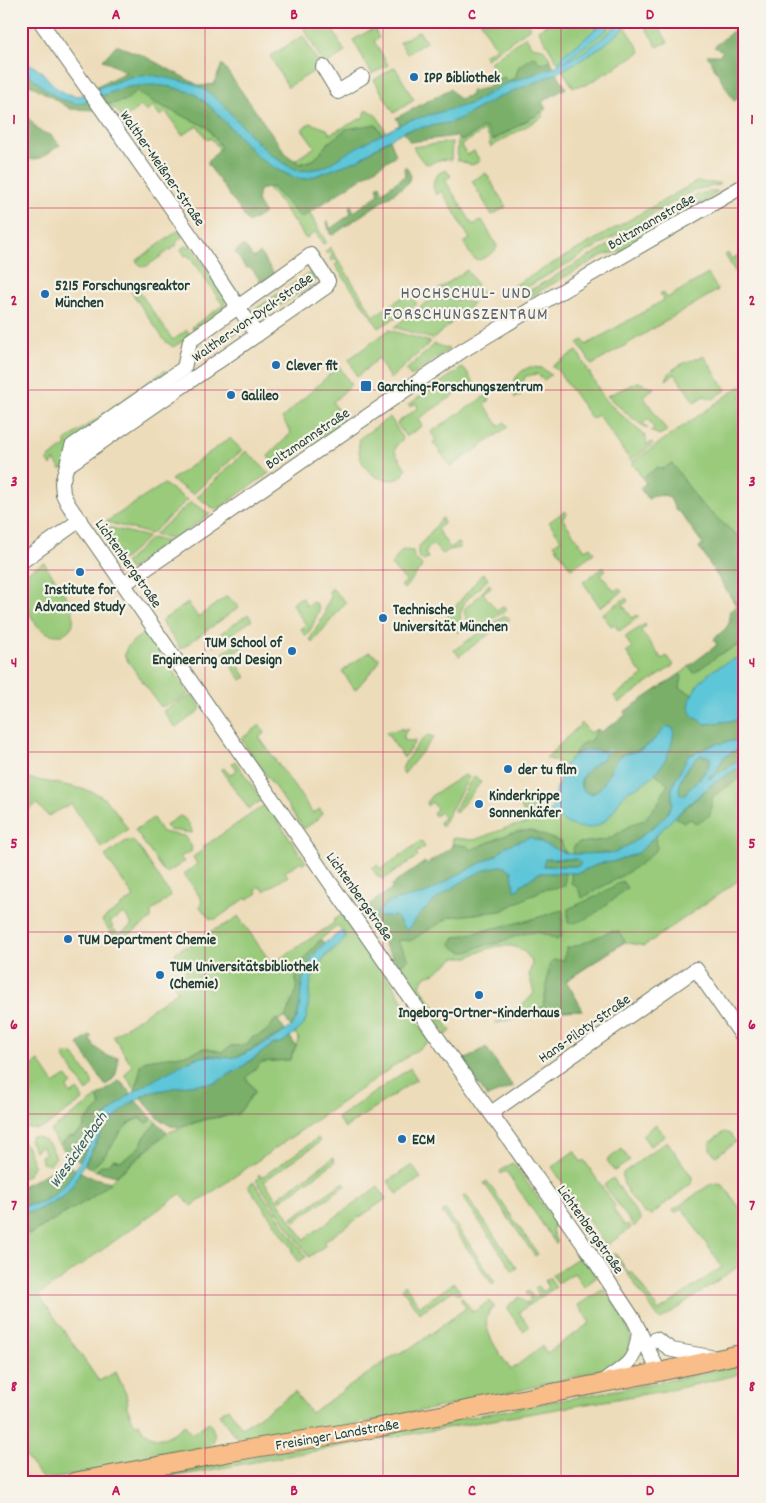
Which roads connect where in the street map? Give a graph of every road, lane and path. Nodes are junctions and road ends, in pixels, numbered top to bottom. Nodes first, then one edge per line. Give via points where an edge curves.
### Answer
1 (40, 21) edge
2 (323, 67) dead end
3 (362, 77) dead end
4 (745, 186) edge
5 (239, 307) junction
6 (257, 335) junction
7 (67, 466) junction
8 (62, 490) joint
9 (80, 520) junction
10 (23, 557) edge
11 (124, 584) junction
12 (745, 1040) edge
13 (491, 1113) junction
14 (637, 1325) junction
15 (656, 1339) junction
16 (745, 1353) edge
17 (719, 1359) junction
18 (659, 1372) junction
19 (600, 1383) junction
20 (74, 1482) edge

1 - 5 street, Walther-Meißner-Straße
2 - 3 street via 338,92
4 - 11 street, Boltzmannstraße via 462,351
5 - 6 street, Walther-Meißner-Straße
5 - 6 street, Walther-von-Dyck-Straße via 311,255 326,276 326,287
5 - 7 street, Walther-von-Dyck-Straße via 190,341 184,368 72,446
6 - 7 street, Walther-von-Dyck-Straße
7 - 8 street, Walther-von-Dyck-Straße
8 - 9 street, Lichtenbergstraße
9 - 10 street
9 - 11 street, Lichtenbergstraße
11 - 13 street, Lichtenbergstraße
12 - 13 street, Hans-Piloty-Straße via 696,969
13 - 14 street, Lichtenbergstraße
14 - 15 street, Lichtenbergstraße
14 - 18 street, Lichtenbergstraße
14 - 19 street via 638,1347 632,1359
15 - 17 street, Lichtenbergstraße via 672,1350
15 - 18 street via 661,1352
16 - 17 main road, Freisinger Landstraße
17 - 18 main road, Freisinger Landstraße
18 - 19 main road, Freisinger Landstraße
19 - 20 main road, Freisinger Landstraße via 365,1430

